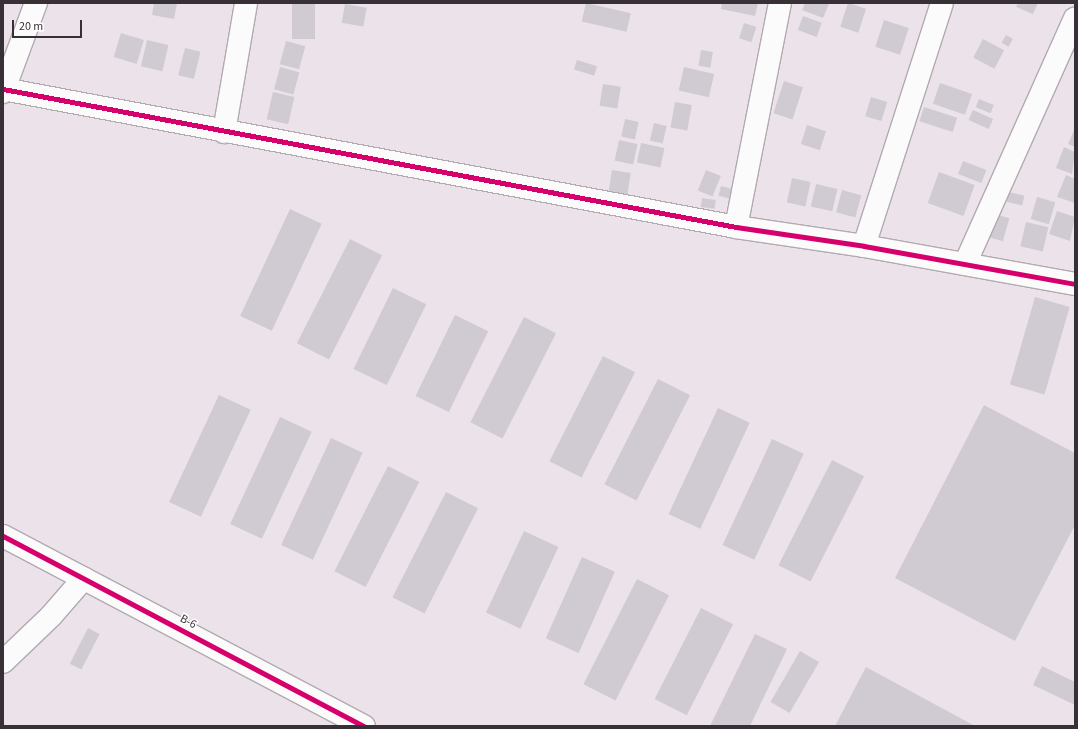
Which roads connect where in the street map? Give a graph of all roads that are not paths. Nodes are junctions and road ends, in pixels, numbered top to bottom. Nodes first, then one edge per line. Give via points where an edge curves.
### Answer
1 (36, 3) edge
2 (246, 3) edge
3 (780, 3) edge
4 (942, 3) edge
5 (1075, 18) edge
6 (4, 90) edge
7 (224, 132) junction
8 (736, 227) junction
9 (864, 246) junction
10 (965, 264) junction
11 (1075, 284) edge
12 (3, 536) edge
13 (84, 578) junction
14 (3, 662) edge
15 (364, 726) edge

1 - 6 street
2 - 7 street
3 - 8 street
4 - 9 street
5 - 10 street
6 - 7 street
7 - 8 street
8 - 9 street
9 - 10 street
10 - 11 street
12 - 13 street, B-6
13 - 14 street via 51,616
13 - 15 street, B-6

